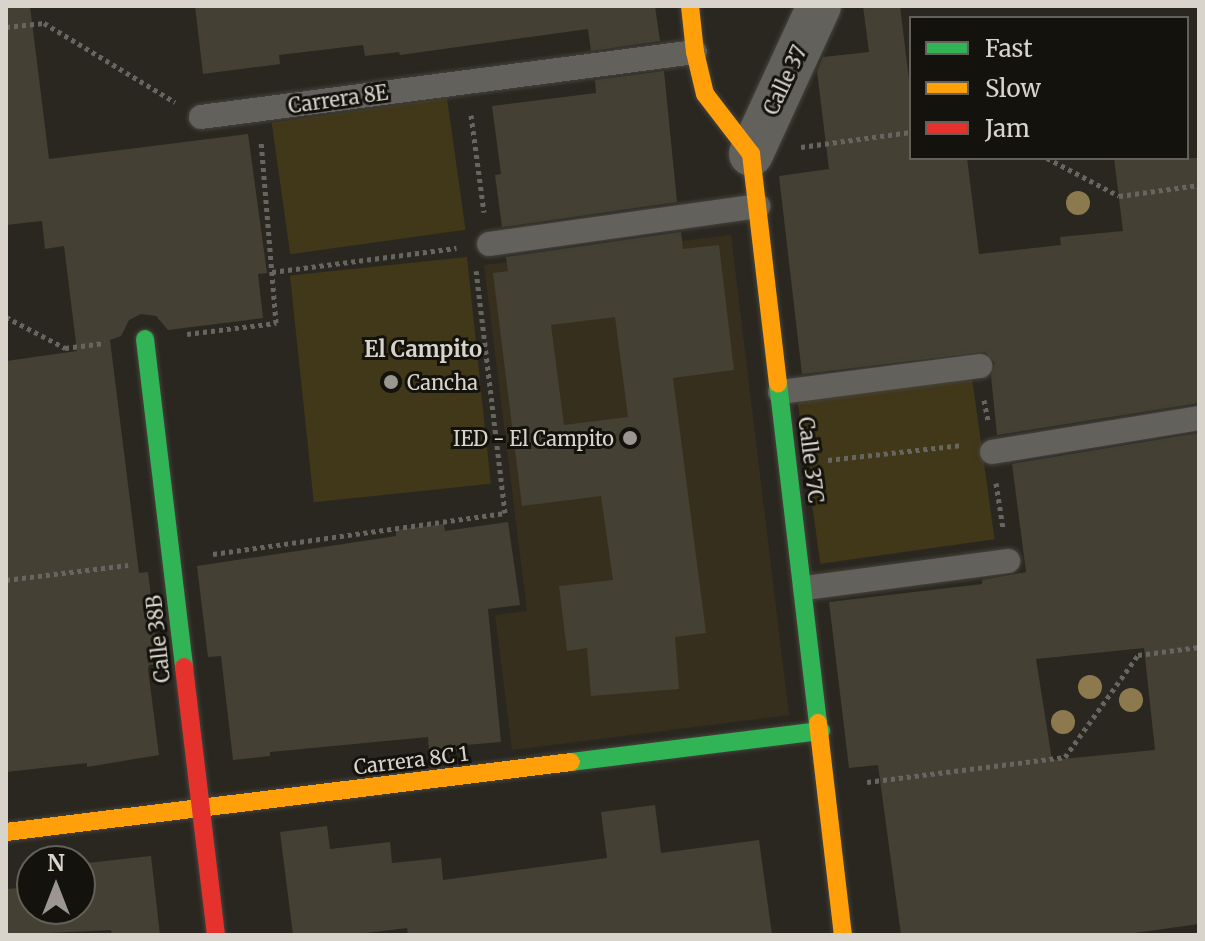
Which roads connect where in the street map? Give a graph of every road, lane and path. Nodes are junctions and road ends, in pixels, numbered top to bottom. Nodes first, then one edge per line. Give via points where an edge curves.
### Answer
1 (690, 6) edge
2 (819, 6) edge
3 (6, 27) edge
4 (695, 52) junction
5 (466, 82) junction
6 (258, 109) junction
7 (201, 117) joint
8 (909, 132) edge
9 (751, 154) junction
10 (1051, 160) edge
11 (1199, 185) edge
12 (758, 206) junction
13 (481, 245) junction
14 (272, 272) junction
15 (276, 323) dead end
16 (145, 339) dead end
17 (980, 366) dead end
18 (780, 392) junction
19 (1199, 418) edge
20 (983, 448) joint
21 (789, 464) junction
22 (172, 560) junction
23 (1008, 561) dead end
24 (6, 580) edge
25 (805, 588) junction
26 (1199, 647) edge
27 (821, 731) junction
28 (829, 787) junction
29 (199, 808) junction
30 (6, 832) edge
31 (216, 935) edge
32 (843, 935) edge

1 - 4 street, Calle 37C
2 - 9 street, Calle 37
3 - 7 path via 44,23
4 - 5 lane, Carrera 8E
4 - 9 street, Calle 37C via 705,94
5 - 6 lane, Carrera 8E
5 - 13 path
6 - 7 lane, Carrera 8E
6 - 14 path
8 - 9 path
9 - 12 street, Calle 37C
10 - 11 path via 1119,196
12 - 13 lane
12 - 18 street, Calle 37C
13 - 14 path
13 - 22 path via 505,513
14 - 15 path
16 - 22 street, Calle 38B
17 - 18 lane
18 - 21 street, Calle 37C
19 - 20 lane
20 - 21 path
21 - 25 street, Calle 37C
22 - 24 path
22 - 29 street, Calle 38B
23 - 25 lane
25 - 27 street, Calle 37C
26 - 28 path via 1138,655 1065,757
27 - 28 street, Calle 37C
27 - 29 street, Carrera 8C 1
28 - 32 street, Calle 37C
29 - 30 street, Carrera 8C 1
29 - 31 street, Calle 38B

